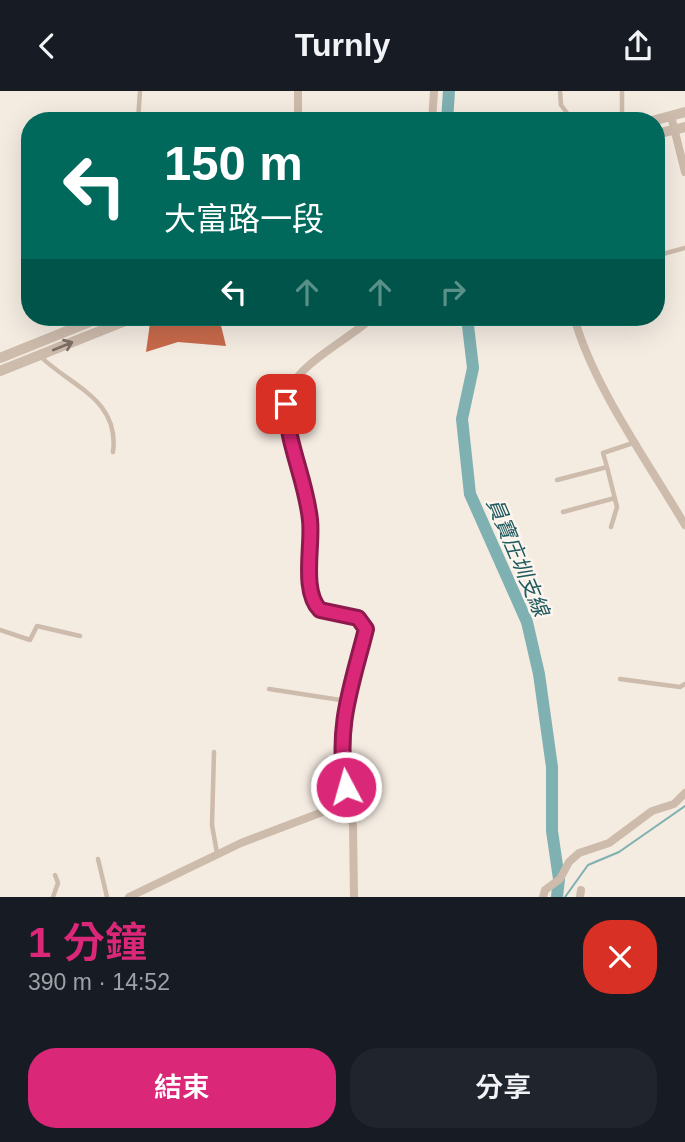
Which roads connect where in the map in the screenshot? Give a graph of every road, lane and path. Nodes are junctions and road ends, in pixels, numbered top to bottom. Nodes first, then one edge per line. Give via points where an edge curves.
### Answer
1 (140, 91) edge
2 (298, 91) edge
3 (435, 91) edge
4 (560, 91) edge
5 (622, 91) edge
6 (139, 112) edge
7 (298, 112) edge
8 (433, 112) edge
9 (566, 112) edge
10 (622, 112) edge
11 (685, 112) edge
12 (671, 116) junction
13 (665, 118) edge
14 (685, 127) edge
15 (672, 130) junction
16 (665, 132) edge
17 (685, 172) edge
18 (685, 248) edge
19 (665, 253) edge
20 (80, 326) edge
21 (112, 326) edge
22 (361, 326) edge
23 (577, 326) edge
24 (40, 355) junction
25 (0, 358) edge
26 (0, 372) edge
27 (637, 442) junction
28 (113, 452) dead end
29 (607, 467) junction
30 (557, 480) dead end
31 (615, 498) junction
32 (563, 512) dead end
33 (685, 524) edge
34 (611, 527) dead end
35 (0, 630) edge
36 (80, 636) dead end
37 (620, 679) dead end
38 (685, 684) edge
39 (269, 689) dead end
40 (347, 701) junction
41 (214, 752) dead end
42 (685, 793) edge
43 (349, 802) junction
44 (217, 854) junction
45 (99, 859) dead end
46 (55, 875) dead end
47 (53, 897) edge
48 (107, 897) edge
49 (129, 897) edge
50 (354, 897) edge
51 (543, 897) edge

1 - 6 lane
2 - 7 street
3 - 8 street
4 - 9 lane
5 - 10 lane
11 - 12 street
12 - 13 street
12 - 15 street
14 - 15 street
15 - 16 street
15 - 17 street
18 - 19 lane
20 - 25 street
24 -> 21 street
22 - 40 street via 322,354 289,389 286,404 288,438 310,520 309,574 316,606 358,618 366,629
23 - 27 street via 596,371
24 - 26 street
24 - 28 lane via 63,377 85,387 103,409 114,434
27 - 29 lane via 603,453
27 - 33 street
29 - 30 lane
29 - 31 lane
31 - 32 lane
31 - 34 lane via 617,515
35 - 36 lane via 30,640 37,626
37 - 38 lane
39 - 40 lane
40 - 43 street via 342,751
41 - 44 lane via 212,825
42 - 51 street via 609,843 579,853
43 - 44 street
43 - 50 street
44 - 49 street
45 - 48 lane
46 - 47 lane via 58,883

